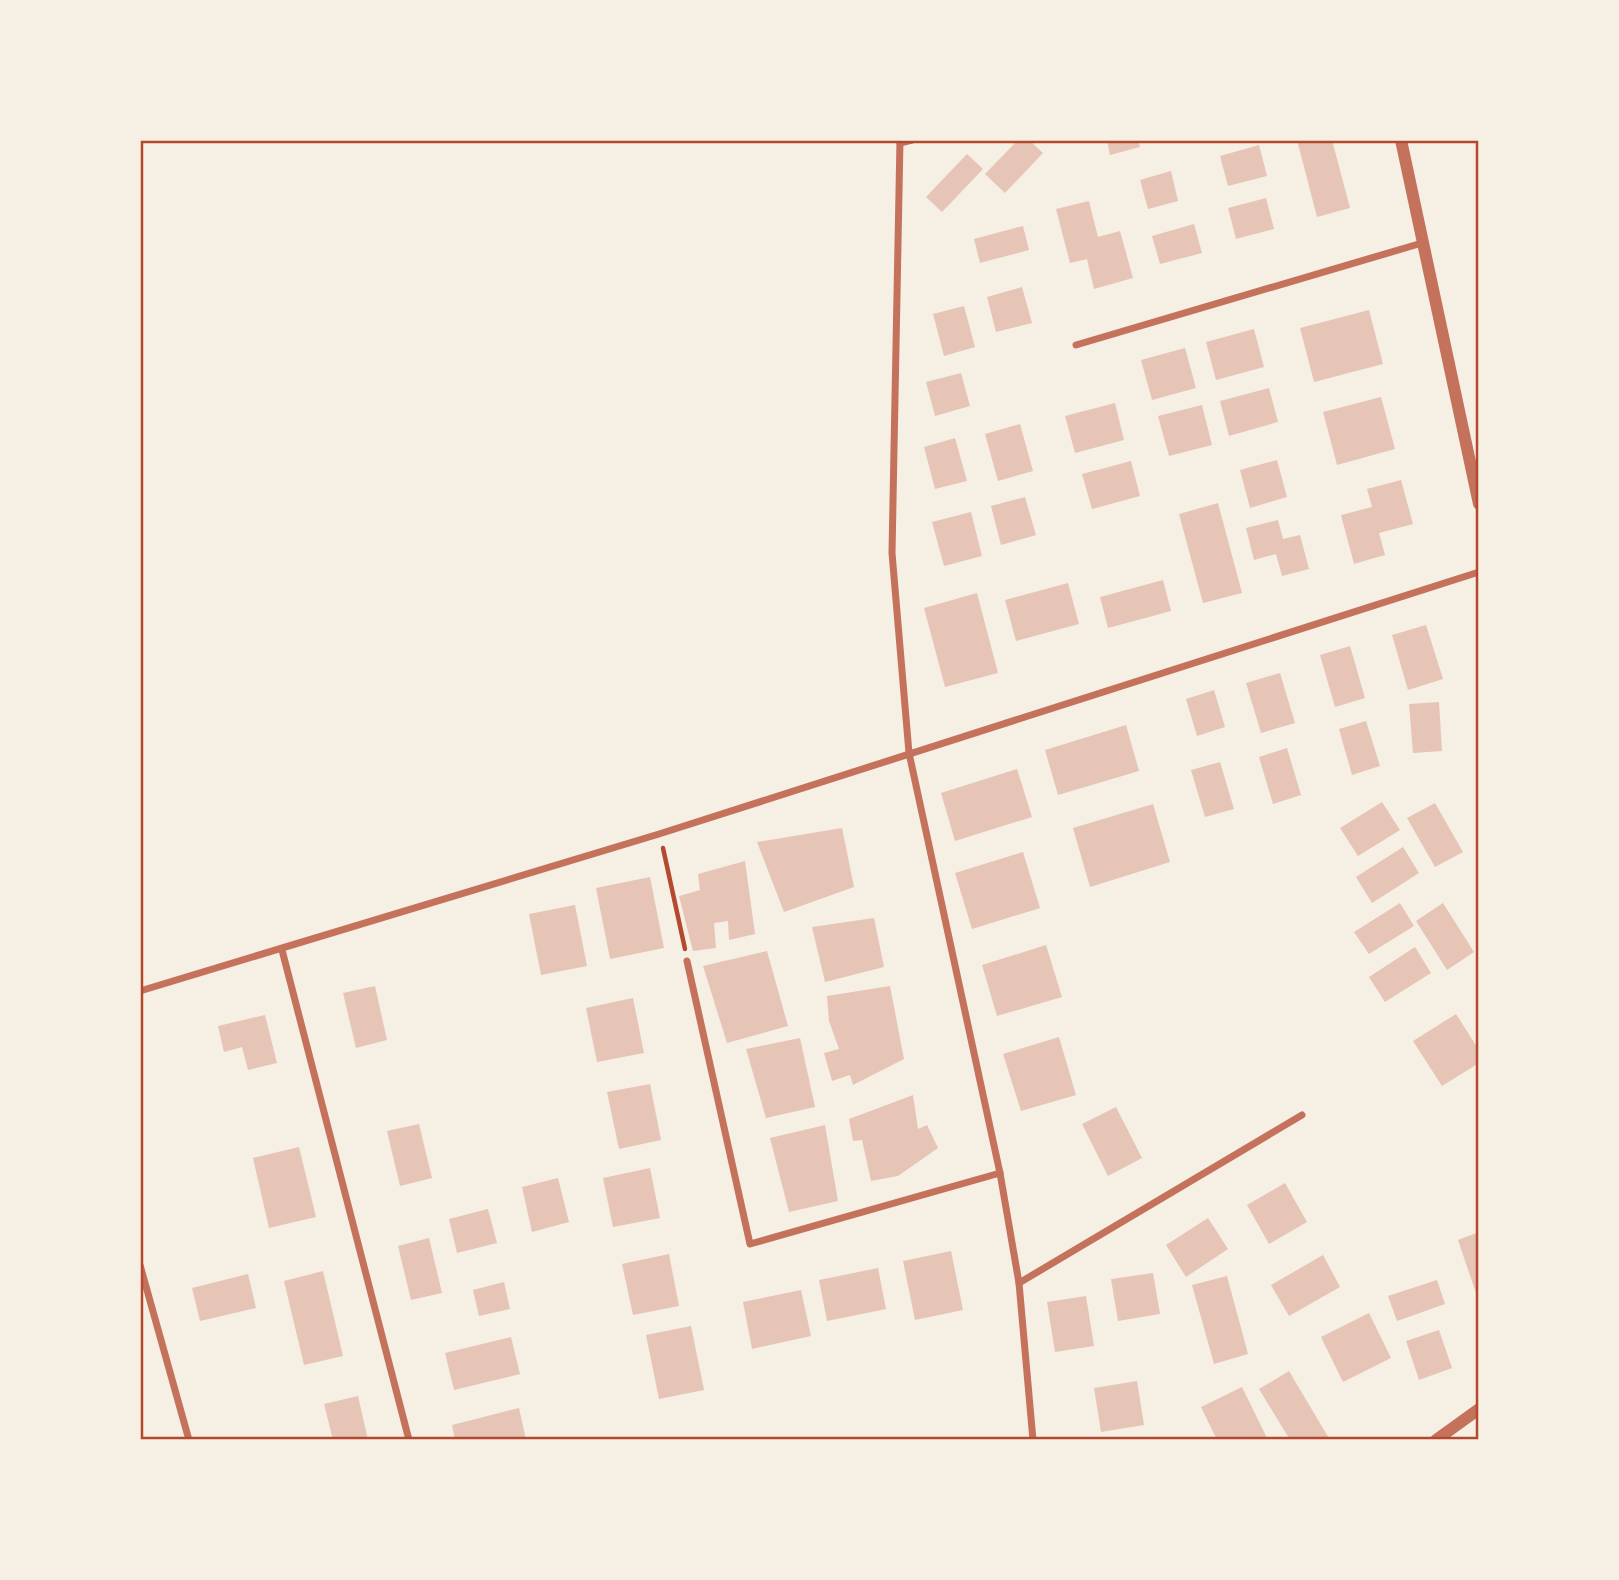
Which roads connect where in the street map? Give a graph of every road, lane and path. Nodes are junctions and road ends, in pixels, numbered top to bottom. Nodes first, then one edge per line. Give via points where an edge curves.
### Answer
1 (912, 140) edge
2 (1401, 140) edge
3 (900, 142) edge
4 (1422, 243) junction
5 (1076, 345) dead end
6 (1479, 504) edge
7 (1479, 572) edge
8 (909, 754) junction
9 (659, 834) junction
10 (282, 950) junction
11 (687, 961) joint
12 (140, 991) edge
13 (1302, 1115) dead end
14 (1000, 1173) junction
15 (140, 1265) edge
16 (1019, 1283) junction
17 (1479, 1409) edge
18 (189, 1440) edge
19 (409, 1440) edge
20 (1033, 1440) edge
21 (1436, 1440) edge

1 - 3 street
2 - 4 street
3 - 8 street via 892,553
4 - 5 street
4 - 6 street
7 - 8 street
8 - 9 street
8 - 14 street
9 - 10 street
9 - 11 path
10 - 12 street
10 - 19 street
11 - 14 street via 750,1244
13 - 16 street
14 - 16 street
15 - 18 street
16 - 20 street
17 - 21 street

